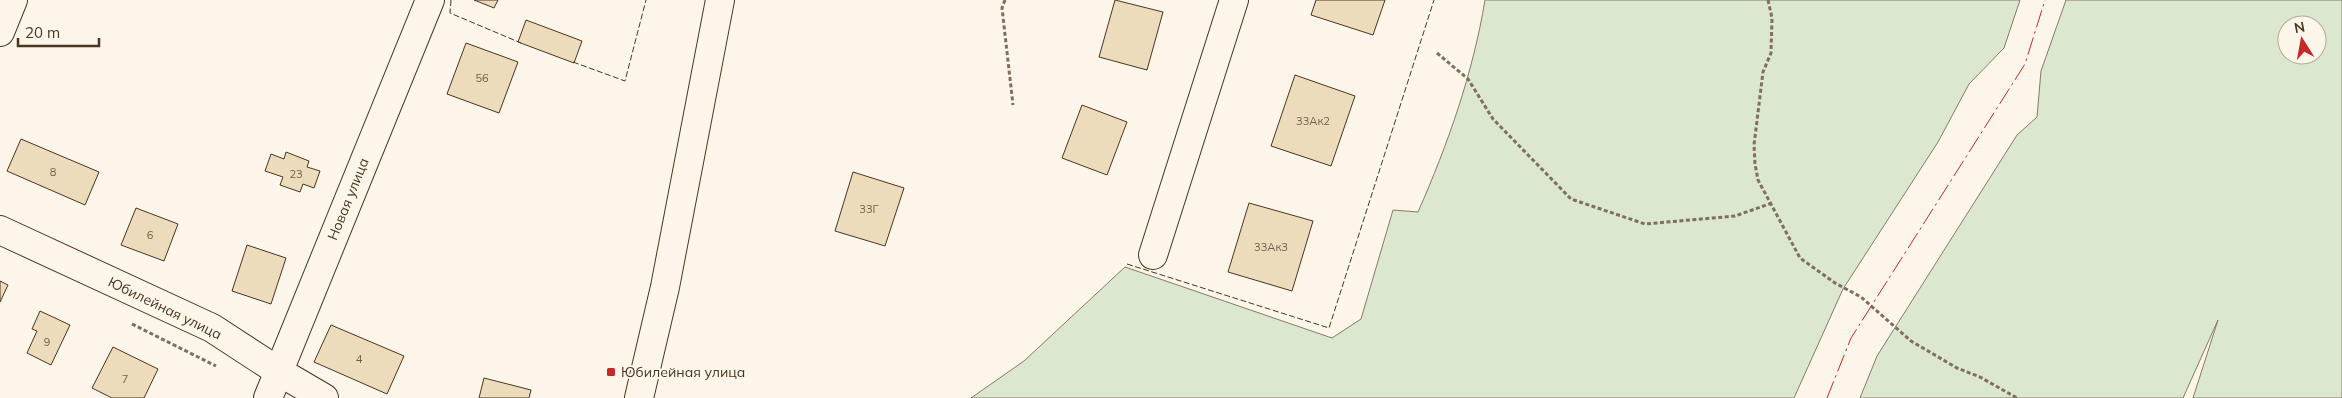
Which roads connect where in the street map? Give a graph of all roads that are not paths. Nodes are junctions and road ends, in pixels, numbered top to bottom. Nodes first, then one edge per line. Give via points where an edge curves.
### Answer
1 (13, 0) edge
2 (430, 0) edge
3 (720, 0) edge
4 (1234, 0) edge
5 (0, 32) edge
6 (0, 230) edge
7 (1153, 255) dead end
8 (278, 371) junction
9 (268, 398) edge
10 (324, 398) edge
11 (639, 398) edge

1 - 5 street
2 - 8 street, Новая улица
3 - 11 street via 666,278
4 - 7 street
6 - 8 street, Юбилейная улица via 212,328
8 - 9 street, Новая улица
8 - 10 street, Юбилейная улица

